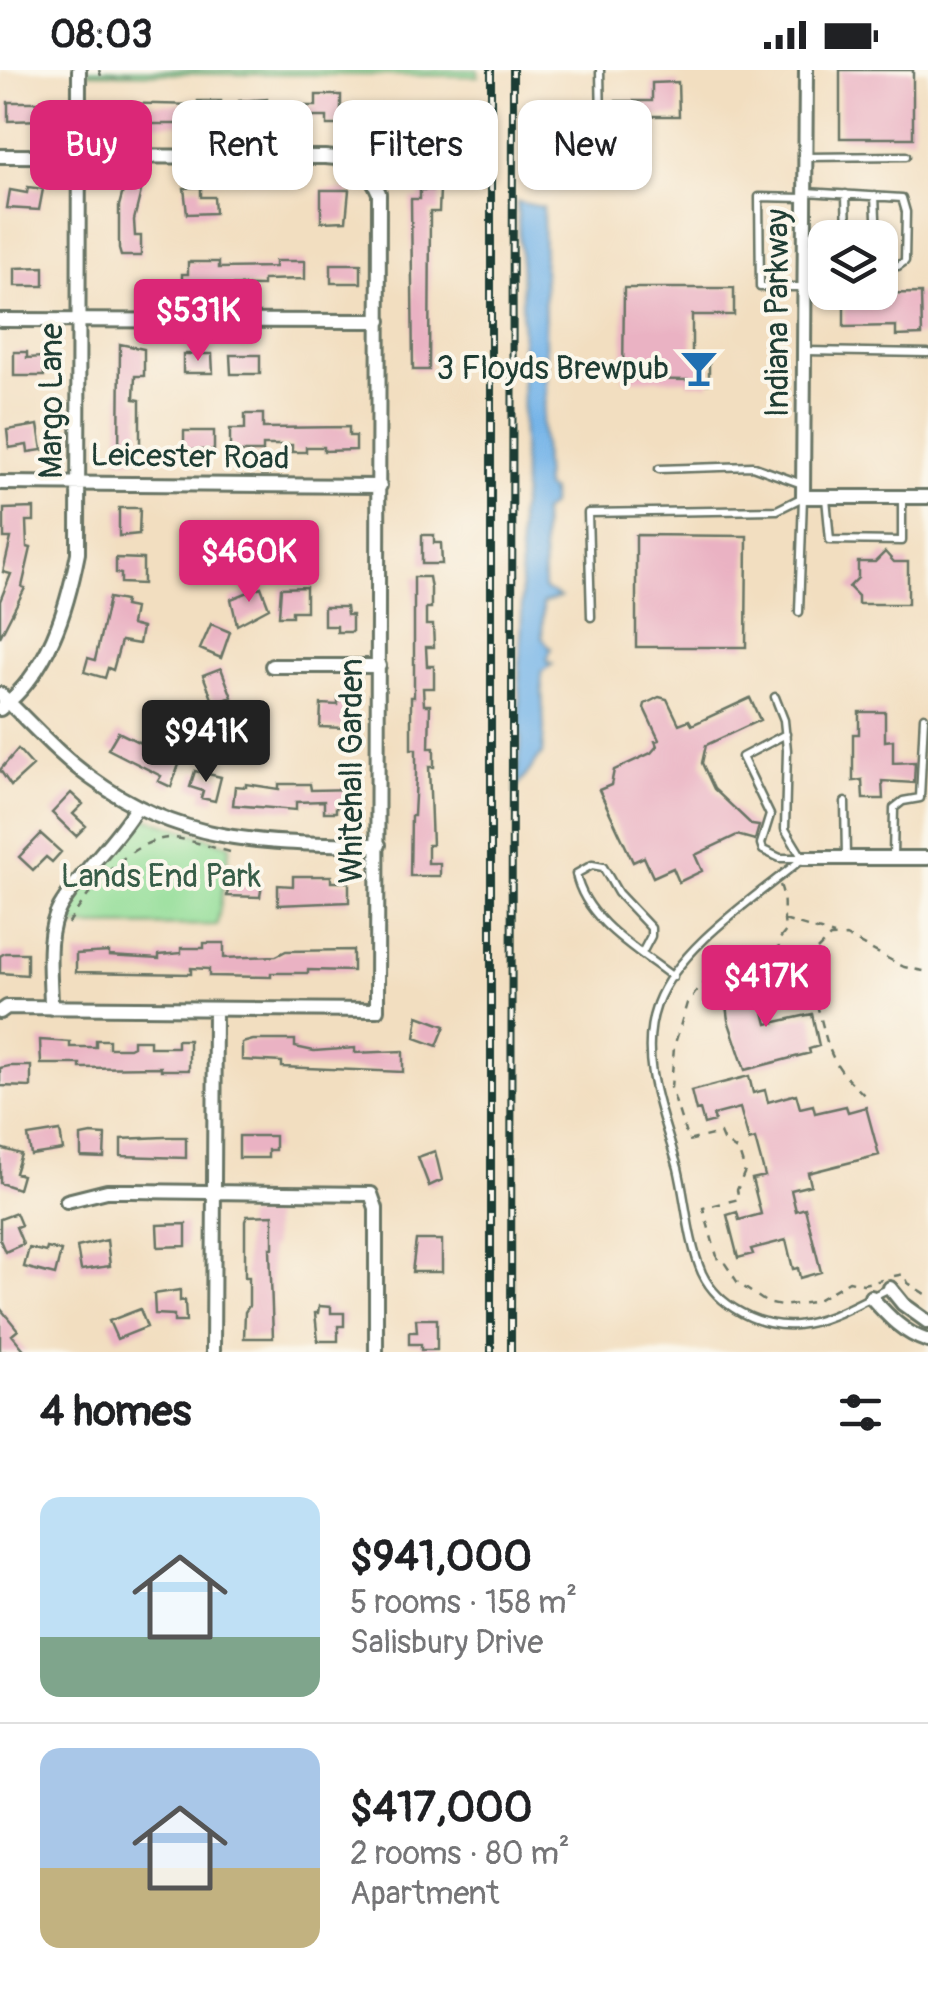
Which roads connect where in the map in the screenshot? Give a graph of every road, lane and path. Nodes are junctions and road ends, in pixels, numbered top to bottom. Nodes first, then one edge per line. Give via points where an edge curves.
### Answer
1 (79, 70) edge
2 (99, 70) edge
3 (600, 70) edge
4 (806, 70) edge
5 (102, 76) dead end
6 (79, 100) edge
7 (601, 100) edge
8 (0, 156) edge
9 (30, 156) edge
10 (152, 156) edge
11 (805, 156) junction
12 (906, 156) dead end
13 (78, 190) edge
14 (846, 194) junction
15 (805, 195) junction
16 (876, 196) junction
17 (847, 220) edge
18 (876, 220) edge
19 (804, 266) junction
20 (808, 266) edge
21 (898, 266) edge
22 (804, 287) junction
23 (0, 320) edge
24 (78, 320) junction
25 (380, 321) junction
26 (804, 352) junction
27 (928, 352) edge
28 (659, 469) dead end
29 (0, 483) edge
30 (78, 483) junction
31 (380, 486) junction
32 (803, 490) junction
33 (826, 497) junction
34 (902, 497) junction
35 (928, 497) edge
36 (798, 612) dead end
37 (591, 617) dead end
38 (272, 666) dead end
39 (378, 666) junction
40 (775, 697) dead end
41 (3, 702) edge
42 (924, 717) dead end
43 (786, 734) junction
44 (846, 802) dead end
45 (136, 808) junction
46 (770, 815) junction
47 (785, 830) junction
48 (378, 845) junction
49 (230, 852) dead end
50 (803, 858) junction
51 (846, 858) junction
52 (893, 858) junction
53 (928, 858) edge
54 (778, 879) junction
55 (783, 920) junction
56 (68, 924) dead end
57 (835, 935) junction
58 (817, 950) dead end
59 (642, 953) junction
60 (778, 965) junction
61 (928, 972) edge
62 (672, 977) junction
63 (51, 1008) junction
64 (215, 1009) junction
65 (0, 1012) edge
66 (866, 1098) dead end
67 (214, 1193) junction
68 (67, 1201) dead end
69 (890, 1288) joint
70 (871, 1296) junction
71 (928, 1296) edge
72 (928, 1322) edge
73 (928, 1341) edge
74 (213, 1352) edge
75 (376, 1352) edge

1 - 6 street, Margo Lane
2 - 5 path
3 - 7 lane
4 - 11 street, Indiana Parkway
8 - 9 street
10 - 25 street, Whitehall Garden via 353,162 378,193
11 - 12 lane
11 - 15 street, Indiana Parkway
13 - 24 street, Margo Lane
14 - 15 lane
14 - 16 lane
14 - 17 lane
15 - 19 street, Indiana Parkway
15 - 22 lane via 759,198 760,287
16 - 18 lane
16 - 21 lane via 902,198 905,261
19 - 20 lane
19 - 22 street, Indiana Parkway
22 - 26 street, Indiana Parkway
23 - 24 street
24 - 25 street
24 - 30 street, Margo Lane
25 - 31 street, Whitehall Garden
26 - 27 lane
26 - 32 street, Indiana Parkway
28 - 32 lane via 752,466
29 - 30 street, Leicester Road
30 - 31 street, Leicester Road
30 - 41 street, Margo Lane via 78,553 55,638
31 - 39 street, Whitehall Garden
32 - 33 street
32 - 36 lane
32 - 37 lane via 777,510 588,513
33 - 34 street
33 - 34 lane via 830,540 902,541
34 - 35 street
38 - 39 street
39 - 48 street, Whitehall Garden
40 - 43 lane
41 - 45 street via 89,777
42 - 52 lane via 920,798 894,808
43 - 46 lane via 742,758
43 - 47 lane
44 - 51 lane
45 - 48 street via 238,840
45 - 63 street via 58,910
46 - 47 lane
46 - 50 lane via 763,850
47 - 50 lane
48 - 64 street, Whitehall Garden via 377,1010
49 - 56 path via 168,838 132,851
50 - 51 street
50 - 54 lane
51 - 52 street
52 - 53 street
54 - 55 path via 786,900
54 - 62 lane via 692,951
55 - 57 path
55 - 60 path
57 - 58 path
57 - 61 path
59 - 59 lane via 610,928 576,874 603,867 653,931
59 - 62 lane
60 - 66 path via 778,974 802,980 810,990 832,1058
60 - 71 path via 719,964 687,1002 674,1047 672,1088 688,1141 720,1133 739,1152 745,1171 739,1198 703,1208 713,1251 738,1283 767,1304 814,1302 849,1282 904,1274
62 - 70 lane via 657,1004 650,1066 702,1272 719,1298 762,1321 798,1325
63 - 64 street
63 - 65 street
64 - 67 street
67 - 68 street via 107,1191
67 - 74 street
67 - 75 street via 371,1194
69 - 70 lane
69 - 72 street
70 - 73 street via 896,1324

